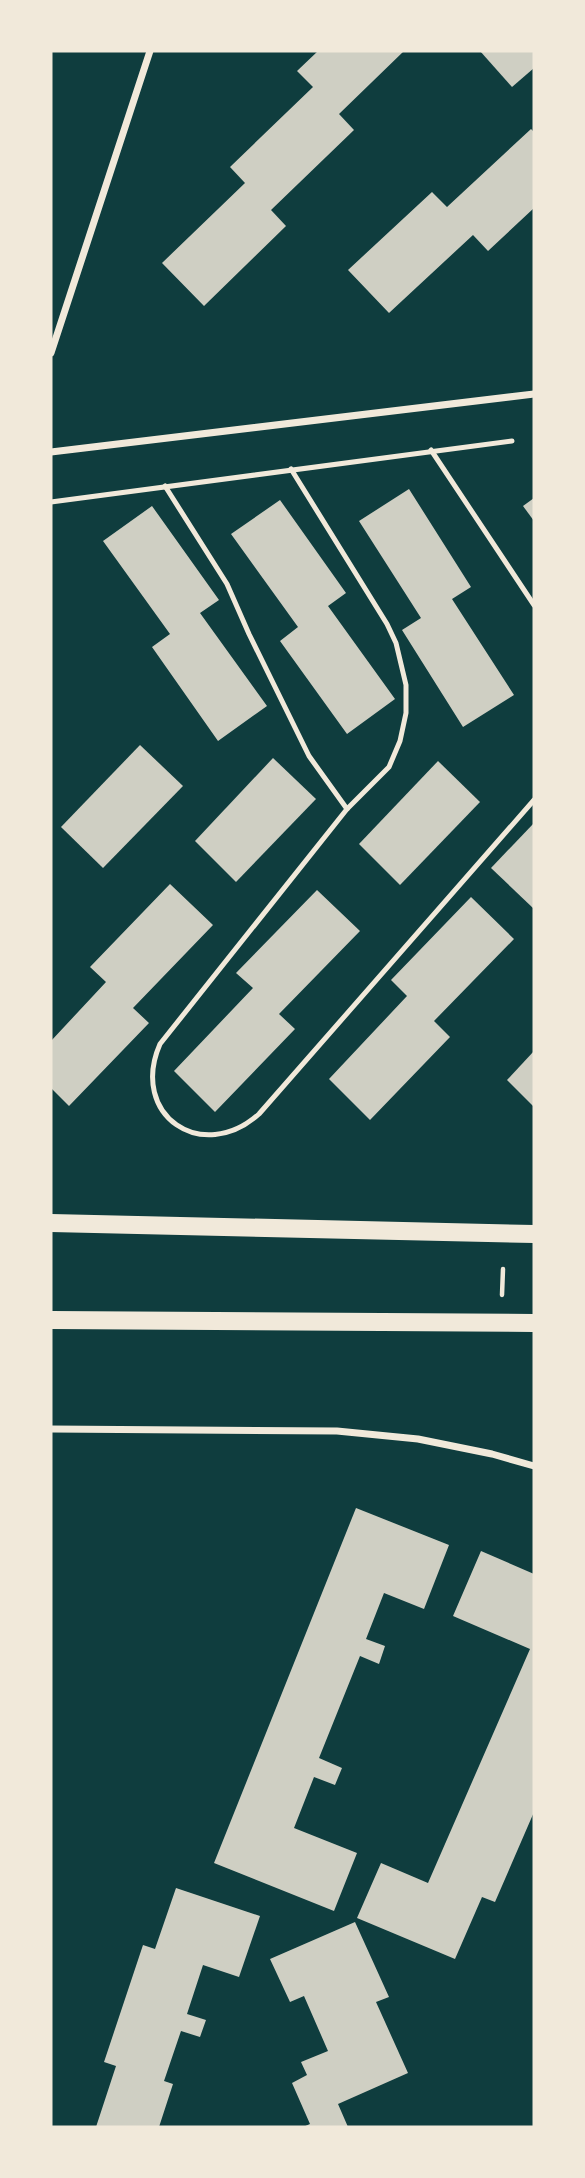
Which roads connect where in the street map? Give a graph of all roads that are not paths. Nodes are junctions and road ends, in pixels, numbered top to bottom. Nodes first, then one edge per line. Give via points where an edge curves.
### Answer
1 (150, 51) edge
2 (51, 354) edge
3 (534, 394) edge
4 (512, 441) dead end
5 (431, 450) junction
6 (51, 452) edge
7 (291, 469) junction
8 (165, 486) junction
9 (51, 502) edge
10 (534, 605) edge
11 (534, 800) edge
12 (347, 809) junction
13 (51, 1223) edge
14 (534, 1234) edge
15 (51, 1320) edge
16 (534, 1323) edge
17 (51, 1429) edge
18 (534, 1466) edge

1 - 2 street
3 - 6 street
4 - 5 lane
5 - 7 lane
5 - 10 lane
7 - 8 lane
7 - 12 lane via 387,624 404,675 406,713 389,767
8 - 9 lane
8 - 12 lane via 227,584 309,756
11 - 12 lane via 260,1114 248,1125 218,1136 187,1130 162,1110 154,1094 153,1060 160,1044
13 - 14 main road
15 - 16 main road
17 - 18 street via 337,1431 418,1439

